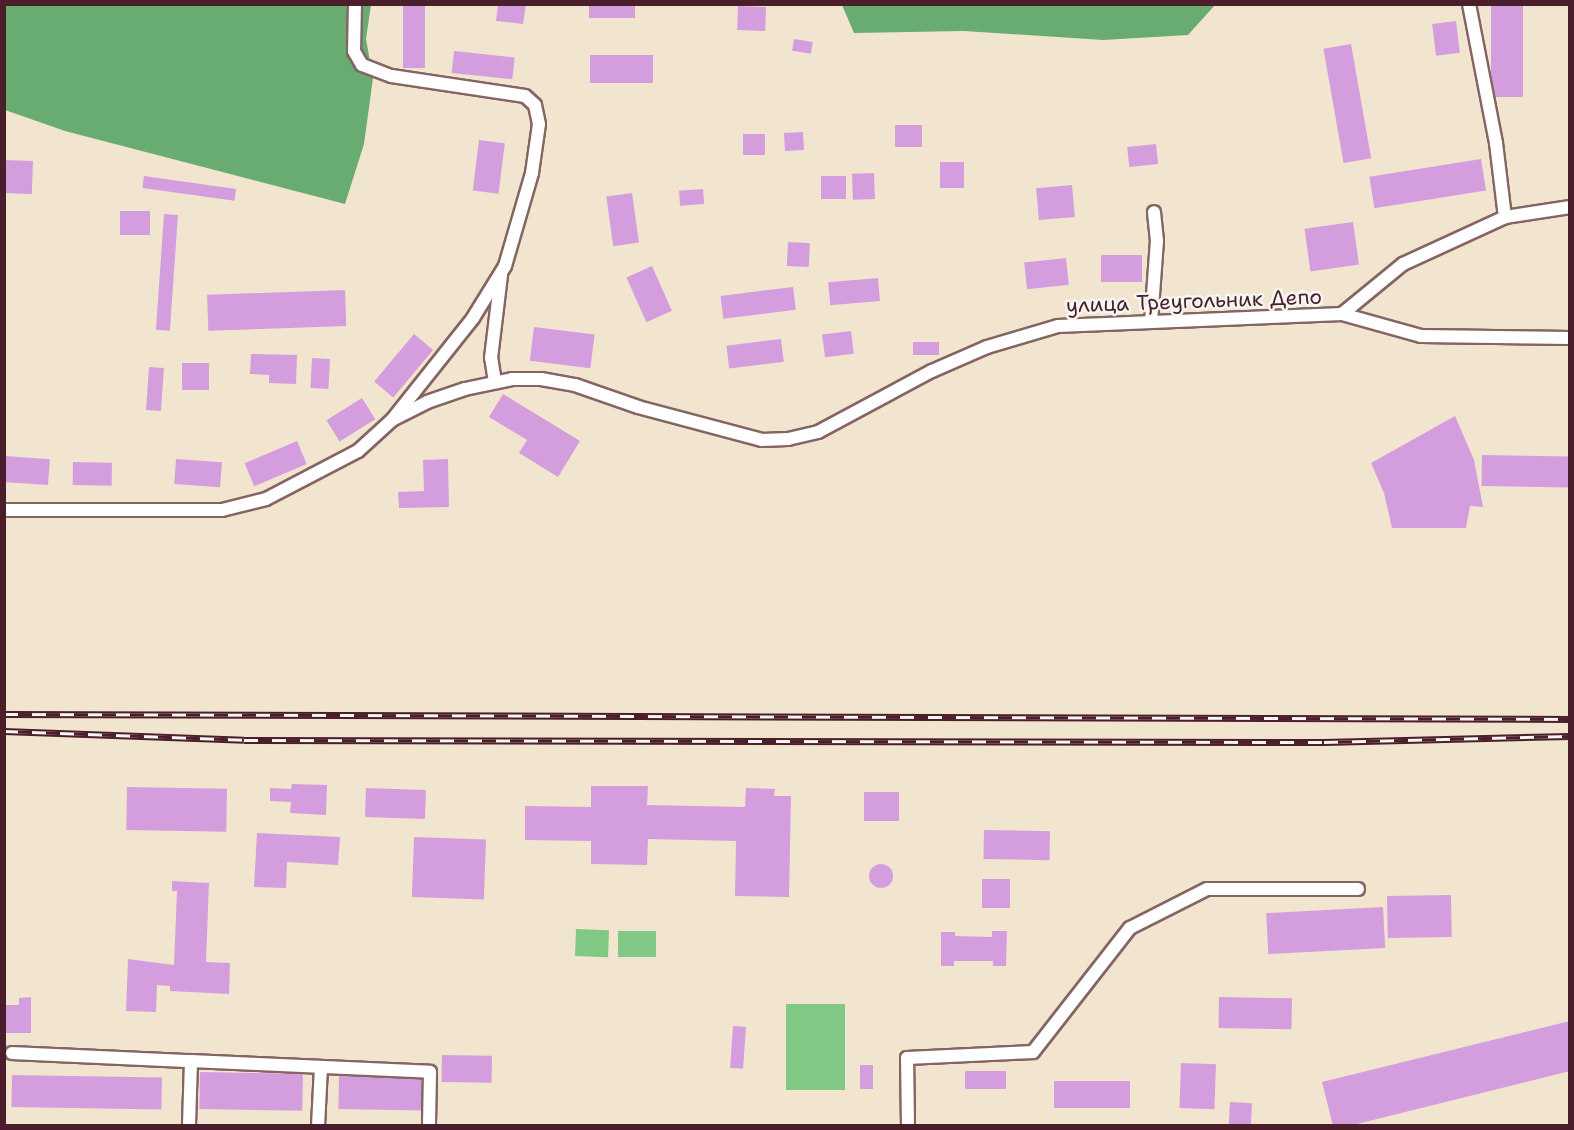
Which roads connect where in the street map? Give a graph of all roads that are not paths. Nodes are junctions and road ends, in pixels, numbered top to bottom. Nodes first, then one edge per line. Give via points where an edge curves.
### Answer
1 (355, 4) edge
2 (1470, 4) edge
3 (1569, 207) edge
4 (1154, 212) dead end
5 (1505, 217) junction
6 (502, 271) junction
7 (1342, 314) junction
8 (1151, 322) junction
9 (1569, 338) edge
10 (495, 382) junction
11 (392, 420) junction
12 (4, 510) edge
13 (1358, 889) dead end
14 (12, 1053) dead end
15 (191, 1061) junction
16 (321, 1067) junction
17 (189, 1125) edge
18 (318, 1125) edge
19 (429, 1125) edge
20 (908, 1125) edge

1 - 6 street via 354,51 363,65 391,76 525,96 535,105 539,124 532,172
2 - 5 street via 1496,143
3 - 5 street, улица Треугольник Депо
4 - 8 street
5 - 7 street, улица Треугольник Депо via 1403,264
6 - 10 street via 491,358
6 - 11 street via 472,318
7 - 8 street, улица Треугольник Депо
7 - 9 street via 1420,336
8 - 10 street, улица Треугольник Депо via 1058,326 987,347 932,371 818,432 788,439 762,440 638,407 575,385 541,379
10 - 11 street, улица Треугольник Депо via 427,402
11 - 12 street via 358,452 320,474 266,499 222,510
13 - 20 street via 1207,889 1130,927 1033,1052 907,1058
14 - 15 street
15 - 16 street
15 - 17 street
16 - 18 street
16 - 19 street via 430,1072

